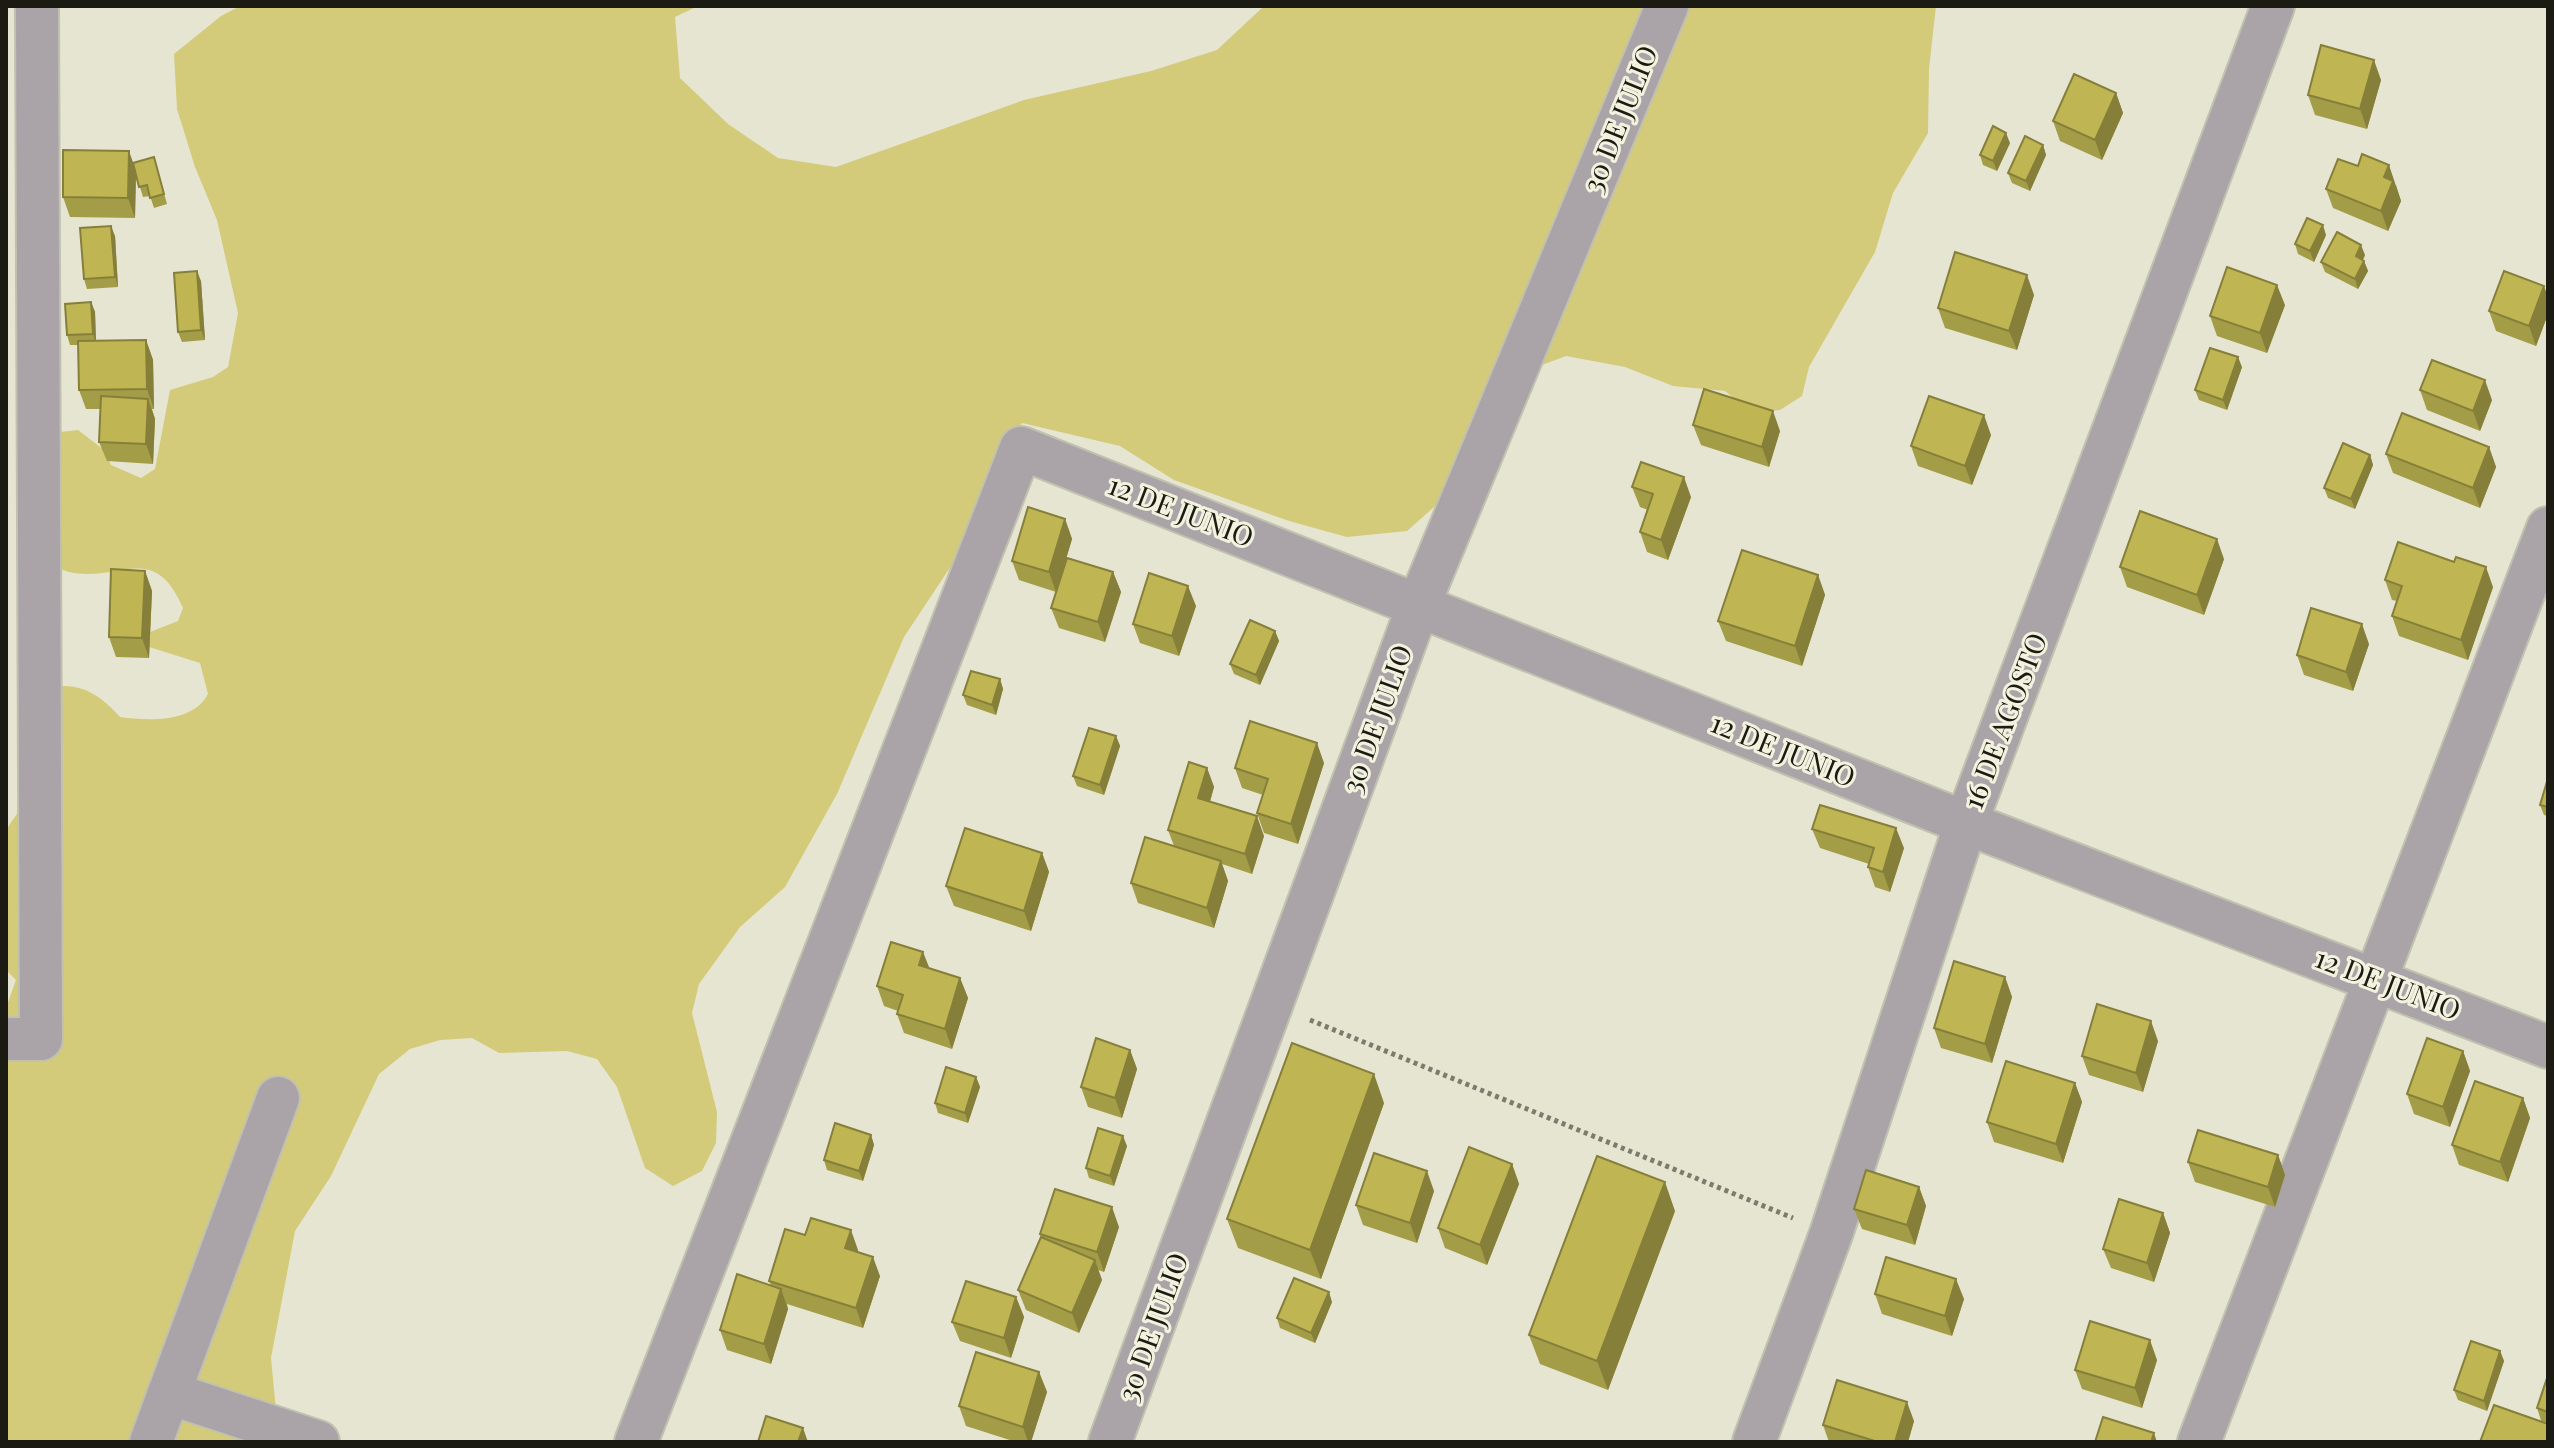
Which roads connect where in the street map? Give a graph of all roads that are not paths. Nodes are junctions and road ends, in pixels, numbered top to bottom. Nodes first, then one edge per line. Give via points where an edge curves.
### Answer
1 (37, 6) edge
2 (1667, 6) edge
3 (2273, 6) edge
4 (2548, 528) edge
5 (1419, 604) junction
6 (1966, 823) junction
7 (2375, 979) junction
8 (6, 1039) edge
9 (2548, 1047) edge
10 (278, 1098) dead end
11 (169, 1393) junction
12 (151, 1442) edge
13 (318, 1442) edge
14 (636, 1442) edge
15 (1110, 1442) edge
16 (1754, 1442) edge
17 (2199, 1442) edge

1 - 8 street via 41,1039
2 - 5 street, 30 DE JULIO
3 - 6 street, 16 DE AGOSTO
4 - 7 street
5 - 6 street, 12 DE JUNIO
5 - 14 street, 12 DE JUNIO via 1021,448
5 - 15 street, 30 DE JULIO
6 - 7 street, 12 DE JUNIO
6 - 16 street, 16 DE AGOSTO via 1831,1234
7 - 9 street, 12 DE JUNIO
7 - 17 street
10 - 11 street
11 - 12 street
11 - 13 street

